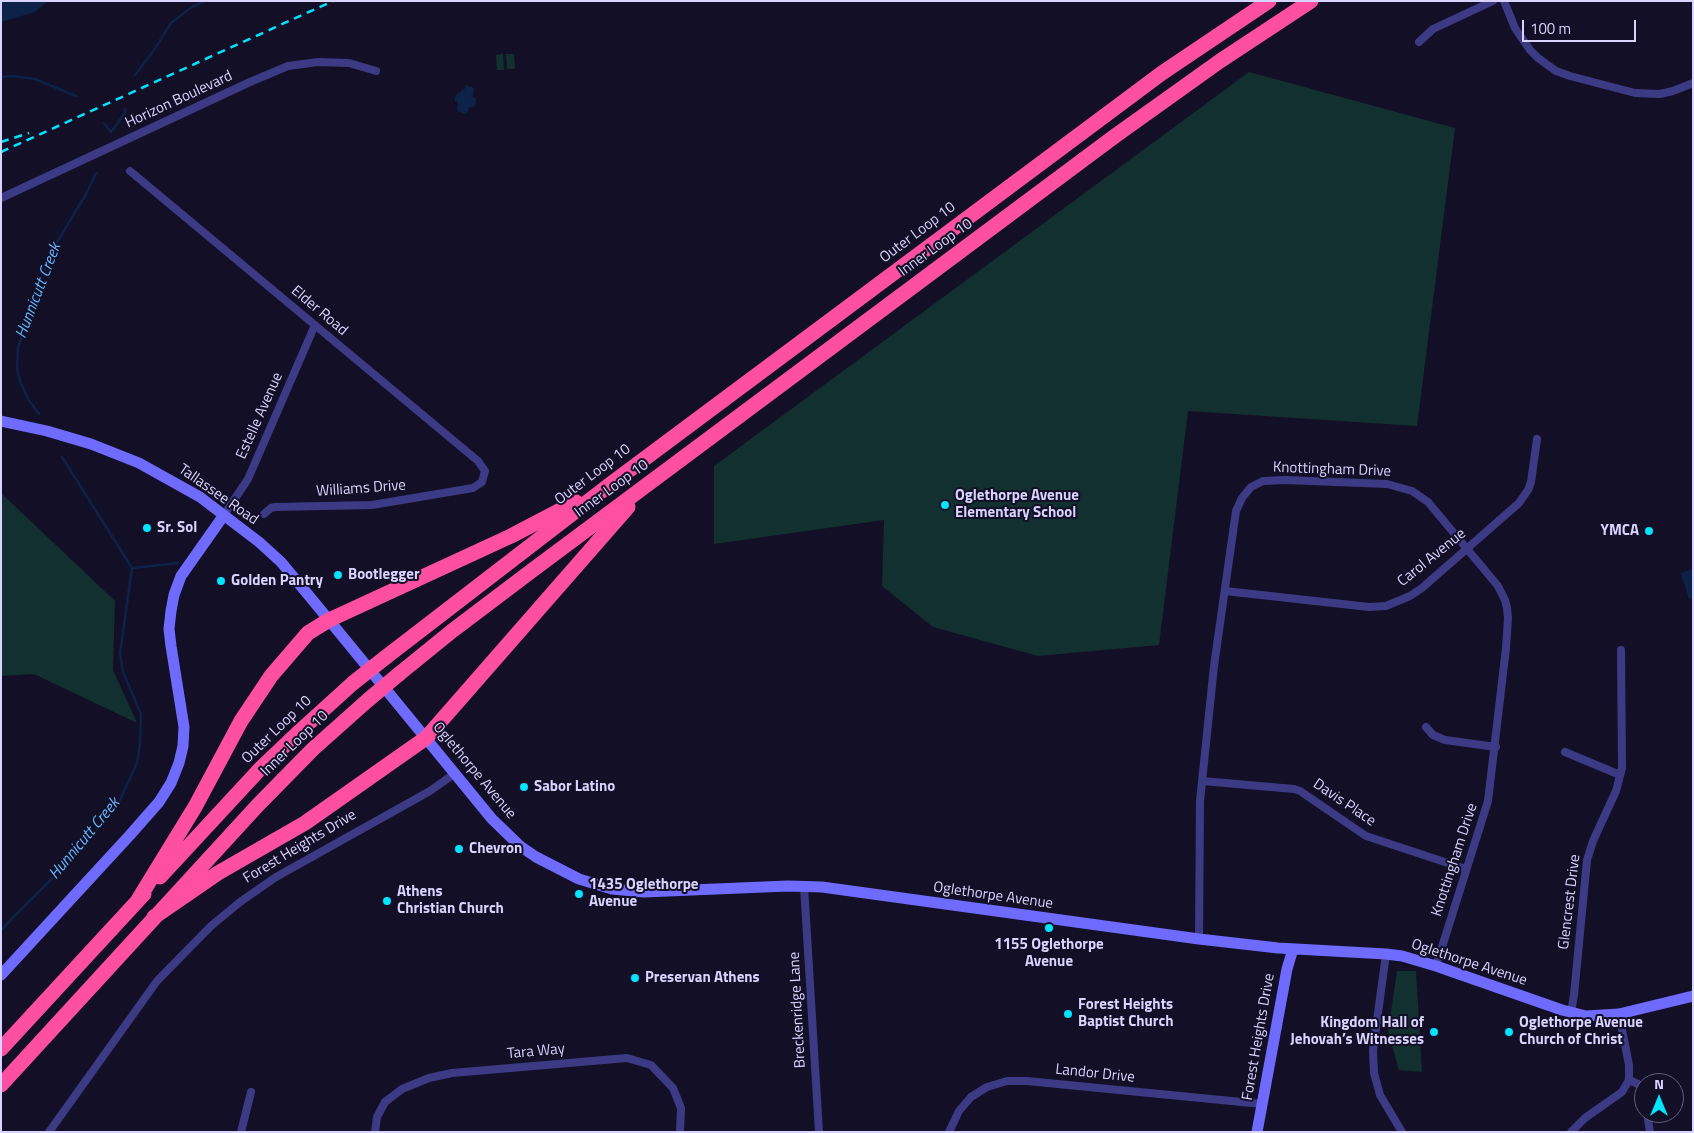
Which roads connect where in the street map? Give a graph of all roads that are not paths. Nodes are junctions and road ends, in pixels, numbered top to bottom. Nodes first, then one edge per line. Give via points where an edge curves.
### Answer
1 (1269, 1) edge
2 (1311, 1) edge
3 (1494, 1) edge
4 (1504, 1) edge
5 (1419, 42) dead end
6 (376, 71) dead end
7 (1693, 83) edge
8 (130, 171) dead end
9 (1, 198) edge
10 (315, 325) junction
11 (1, 421) edge
12 (1537, 440) dead end
13 (485, 475) joint
14 (612, 483) junction
15 (646, 486) junction
16 (264, 514) dead end
17 (224, 515) junction
18 (1466, 549) junction
19 (1225, 590) junction
20 (329, 620) junction
21 (1621, 650) dead end
22 (369, 668) joint
23 (1426, 727) dead end
24 (426, 738) junction
25 (1496, 747) junction
26 (1565, 752) dead end
27 (454, 774) junction
28 (1620, 775) junction
29 (1202, 781) junction
30 (1466, 870) junction
31 (804, 886) junction
32 (138, 900) junction
33 (154, 917) junction
34 (1199, 939) junction
35 (1293, 949) junction
36 (1386, 954) junction
37 (1436, 966) junction
38 (1, 975) edge
39 (1693, 996) edge
40 (1571, 1013) junction
41 (1619, 1014) junction
42 (1, 1049) edge
43 (1629, 1080) junction
44 (1634, 1082) edge
45 (1, 1085) edge
46 (251, 1092) dead end
47 (1262, 1104) junction
48 (49, 1132) edge
49 (241, 1132) edge
50 (375, 1132) edge
51 (680, 1132) edge
52 (819, 1132) edge
53 (949, 1132) edge
54 (1257, 1132) edge
55 (1402, 1132) edge
56 (1572, 1132) edge

1 - 14 highway, Outer Loop 10 via 1155,78
2 - 15 highway, Inner Loop 10 via 1220,60 1115,136
3 - 5 street via 1433,29
4 - 7 street via 1515,28 1529,49 1556,70 1636,93 1660,94
6 - 9 street, Horizon Boulevard via 349,63 318,62 288,66
8 - 10 street, Elder Road
10 - 13 street, Elder Road via 478,461
10 - 17 street, Estelle Avenue via 248,479
11 - 17 main road, Tallassee Road via 66,436 135,461 184,487
12 - 18 street, Carol Avenue via 1530,482 1524,497
13 - 16 street, Williams Drive via 482,482 473,488 372,505 275,507
14 - 20 highway via 511,536
14 - 32 highway, Outer Loop 10, bridge via 353,683 260,769
15 - 24 highway
15 - 33 highway, Inner Loop 10, bridge via 459,625 368,700 289,772
17 - 20 main road, Tallassee Road via 281,562
17 - 38 main road via 181,576 174,595 169,629 184,727 181,754 171,783 130,835
18 - 19 street, Carol Avenue via 1422,588 1386,606 1358,607
18 - 19 street, Knottingham Drive via 1428,502 1403,487 1263,481 1251,487 1236,510
18 - 25 street, Knottingham Drive via 1498,586 1508,608
19 - 29 street, Knottingham Drive
20 - 22 main road, Tallassee Road
20 - 32 highway via 308,634 266,683
21 - 28 street, Glencrest Drive via 1623,756
22 - 24 main road, Oglethorpe Avenue
23 - 25 street via 1432,735 1445,740
24 - 27 main road, Oglethorpe Avenue
24 - 33 highway via 306,823 218,872
25 - 30 street, Knottingham Drive via 1488,801
26 - 28 street
27 - 31 main road, Oglethorpe Avenue via 520,846 579,879 612,889 644,892
27 - 48 street, Forest Heights Drive via 432,790 276,877 211,926 157,981
28 - 40 street, Glencrest Drive via 1587,860
29 - 30 street, Davis Place via 1300,791 1366,836
29 - 34 street, Knottingham Drive
30 - 37 street, Knottingham Drive
31 - 34 main road, Oglethorpe Avenue
31 - 52 street, Breckenridge Lane
32 - 42 highway, Outer Loop 10
33 - 45 highway, Inner Loop 10
34 - 35 main road, Oglethorpe Avenue
35 - 36 main road, Oglethorpe Avenue
35 - 47 main road, Forest Heights Drive
36 - 37 main road, Oglethorpe Avenue
36 - 55 street via 1374,1072 1380,1095
37 - 40 main road, Oglethorpe Avenue
39 - 41 main road, Oglethorpe Avenue
40 - 41 main road, Oglethorpe Avenue via 1596,1017
41 - 43 street
43 - 44 street
43 - 56 street via 1622,1092 1585,1118
46 - 49 street
47 - 53 street, Landor Drive via 1007,1081 970,1097
47 - 54 main road, Forest Heights Drive
50 - 51 street, Tara Way via 377,1117 385,1102 402,1089 429,1078 452,1073 627,1058 651,1065 673,1088 680,1108

